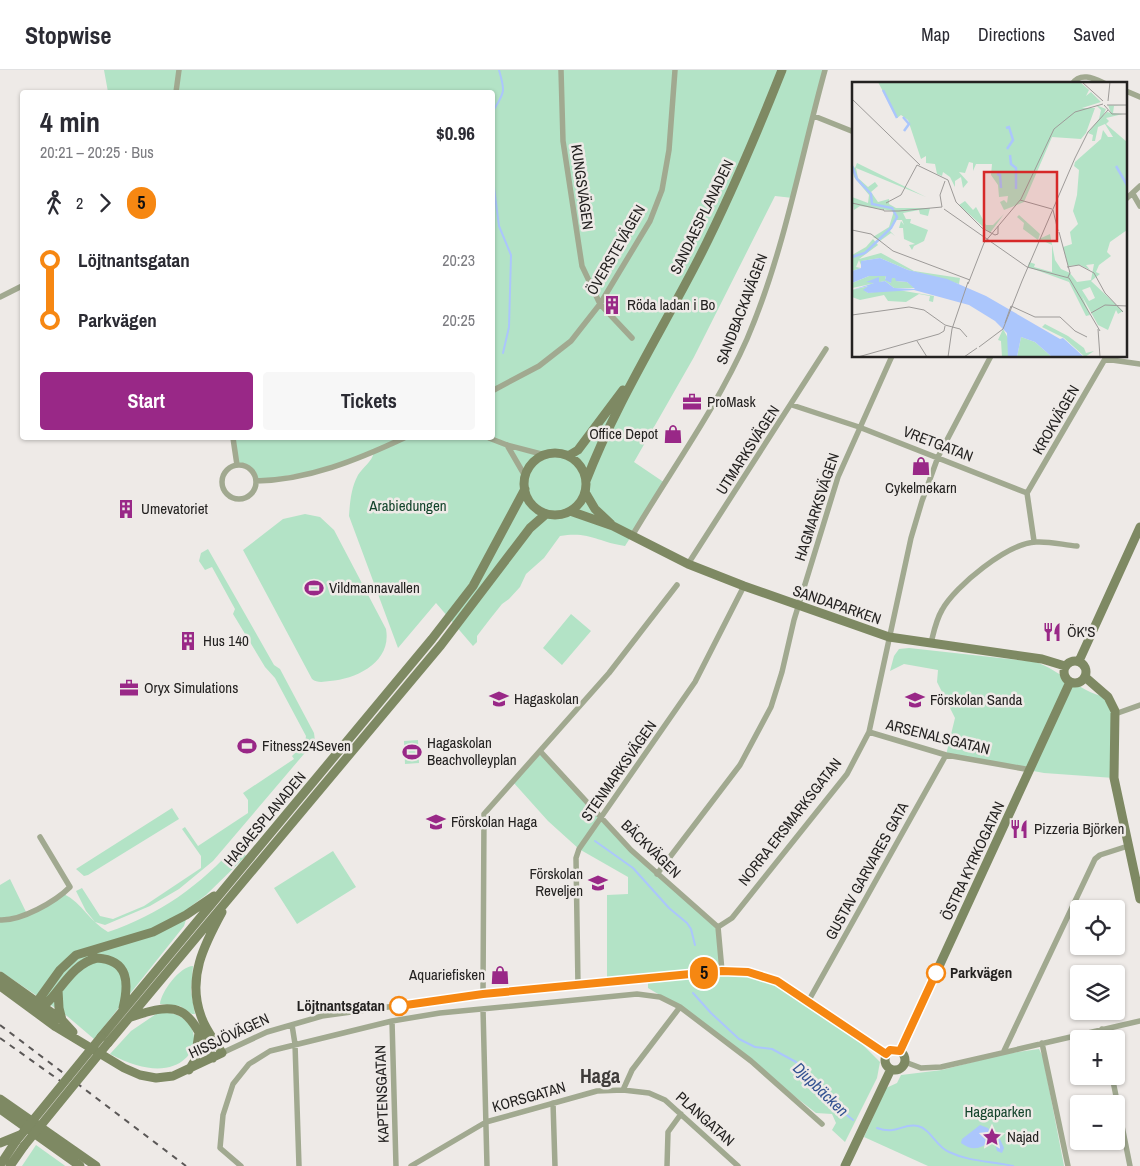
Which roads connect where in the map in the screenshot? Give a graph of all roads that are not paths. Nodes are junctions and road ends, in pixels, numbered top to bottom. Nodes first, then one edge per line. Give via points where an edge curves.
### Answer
1 (179, 70) edge
2 (561, 70) edge
3 (675, 70) edge
4 (782, 70) edge
5 (825, 70) edge
6 (1075, 82) edge
7 (1101, 82) edge
8 (176, 90) edge
9 (1128, 93) edge
10 (1140, 97) edge
11 (814, 116) junction
12 (852, 131) edge
13 (1140, 186) edge
14 (1133, 194) junction
15 (1128, 198) edge
16 (1140, 206) edge
17 (20, 287) edge
18 (0, 297) edge
19 (600, 304) junction
20 (632, 338) dead end
21 (826, 349) dead end
22 (891, 358) edge
23 (990, 358) edge
24 (1105, 358) edge
25 (1140, 364) edge
26 (637, 371) junction
27 (495, 389) edge
28 (792, 405) junction
29 (859, 427) junction
30 (233, 440) edge
31 (400, 440) edge
32 (494, 440) edge
33 (507, 445) junction
34 (545, 455) junction
35 (568, 456) junction
36 (938, 457) junction
37 (238, 466) junction
38 (526, 476) junction
39 (256, 481) junction
40 (586, 481) junction
41 (524, 489) junction
42 (585, 492) junction
43 (1027, 493) junction
44 (570, 511) junction
45 (546, 514) junction
46 (613, 526) junction
47 (1140, 527) edge
48 (632, 536) junction
49 (1034, 541) junction
50 (1078, 546) dead end
51 (688, 564) junction
52 (677, 586) dead end
53 (744, 586) junction
54 (799, 607) junction
55 (889, 637) junction
56 (931, 643) junction
57 (1079, 661) junction
58 (1064, 666) junction
59 (1085, 678) junction
60 (1070, 682) junction
61 (1140, 705) edge
62 (1115, 714) junction
63 (869, 732) junction
64 (540, 750) junction
65 (946, 755) junction
66 (1031, 770) junction
67 (601, 817) junction
68 (40, 837) dead end
69 (1128, 846) junction
70 (657, 874) junction
71 (229, 890) junction
72 (1140, 898) edge
73 (0, 920) edge
74 (718, 927) junction
75 (722, 971) junction
76 (0, 976) edge
77 (0, 986) edge
78 (578, 986) junction
79 (58, 990) junction
80 (483, 994) junction
81 (809, 1000) junction
82 (680, 1007) junction
83 (38, 1009) junction
84 (483, 1009) junction
85 (122, 1011) junction
86 (130, 1017) junction
87 (62, 1020) junction
88 (392, 1021) junction
89 (1140, 1021) edge
90 (292, 1024) junction
91 (1102, 1029) joint
92 (199, 1032) junction
93 (78, 1038) junction
94 (105, 1040) junction
95 (1042, 1043) junction
96 (295, 1044) junction
97 (900, 1051) junction
98 (1004, 1052) junction
99 (222, 1053) junction
100 (886, 1054) junction
101 (213, 1058) junction
102 (905, 1062) junction
103 (891, 1069) junction
104 (189, 1070) junction
105 (1114, 1085) edge
106 (623, 1090) junction
107 (0, 1098) edge
108 (553, 1103) junction
109 (0, 1109) edge
110 (681, 1114) junction
111 (486, 1122) junction
112 (822, 1124) dead end
113 (19, 1140) junction
114 (0, 1143) edge
115 (13, 1164) edge
116 (83, 1164) edge
117 (0, 1165) edge
118 (95, 1166) edge
119 (241, 1166) edge
120 (299, 1166) edge
121 (396, 1166) edge
122 (411, 1166) edge
123 (487, 1166) edge
124 (555, 1166) edge
125 (667, 1166) edge
126 (738, 1166) edge
127 (845, 1166) edge
128 (1068, 1166) edge
129 (1130, 1166) edge

1 - 8 street
2 - 19 street, KUNGSVÄGEN via 563,141 578,243 582,266
3 - 19 street, ÖVERSTEVÄGEN via 669,150 662,190 650,221
4 - 26 main road, SANDAESPLANADEN via 700,258
5 - 11 street, SANDBACKAVÄGEN
6 - 7 street via 1082,77
9 - 10 street
11 - 12 street
11 - 48 street, SANDBACKAVÄGEN via 782,237 747,339 699,432
13 - 14 street
14 - 15 street
14 - 16 street
17 - 18 street
19 - 20 street, KUNGSVÄGEN
19 - 27 street, ÖVERSTEVÄGEN via 571,341 555,355
21 - 28 street, UTMARKSVÄGEN
22 - 29 street, HAGMARKSVÄGEN
23 - 36 street, NORRA ERSMARKSGATAN
24 - 25 street
24 - 43 street, KROKVÄGEN
26 - 35 main road, SANDAESPLANADEN via 578,450
26 - 40 main road, SANDAESPLANADEN
28 - 29 street, VRETGATAN
28 - 51 street, UTMARKSVÄGEN
29 - 36 street, VRETGATAN
29 - 54 street, HAGMARKSVÄGEN via 838,477
30 - 37 street
31 - 39 street via 326,469 290,478
32 - 33 street
33 - 34 street
33 - 38 street
34 - 35 main road
34 - 38 main road via 532,464
35 - 40 main road via 581,468
36 - 43 street, VRETGATAN
36 - 55 street, NORRA ERSMARKSGATAN via 911,538
37 - 39 street via 249,469
37 - 39 street via 224,474 222,487 226,494 239,499 247,497
38 - 41 main road
40 - 42 main road
41 - 45 main road via 532,505
41 - 71 main road, HAGAESPLANADEN via 473,586
42 - 44 main road via 580,503
42 - 46 main road, SANDAPARKEN via 595,509
43 - 49 street
44 - 45 main road
44 - 46 main road, SANDAPARKEN
45 - 71 main road, HAGAESPLANADEN via 530,528 441,645
46 - 48 main road, SANDAPARKEN
47 - 57 main road
48 - 51 main road, SANDAPARKEN
49 - 50 street
49 - 56 street via 1000,555 974,574 943,608
51 - 53 main road, SANDAPARKEN
52 - 64 street via 609,673
53 - 54 main road, SANDAPARKEN
53 - 67 street, STENMARKSVÄGEN via 696,682
54 - 55 main road, SANDAPARKEN
54 - 70 street, HAGMARKSVÄGEN via 773,698 758,733 740,765
55 - 56 main road, SANDAPARKEN
55 - 63 street, NORRA ERSMARKSGATAN
56 - 58 main road, SANDAPARKEN via 1042,658
57 - 58 main road via 1071,661
57 - 59 main road via 1086,668
58 - 60 main road via 1063,674
59 - 60 main road via 1080,682
59 - 62 main road via 1108,697
60 - 66 main road, ÖSTRA KYRKOGATAN
61 - 62 street
62 - 69 main road via 1114,778
63 - 65 street, ARSENALSGATAN
63 - 74 street, NORRA ERSMARKSGATAN via 847,774 732,918
64 - 67 street, BÄCKVÄGEN
64 - 80 street via 487,810 482,820
65 - 66 street, ARSENALSGATAN
65 - 81 street, GUSTAV GARVARES GATA
66 - 97 main road, ÖSTRA KYRKOGATAN
67 - 70 street, BÄCKVÄGEN
67 - 78 street, STENMARKSVÄGEN via 576,858
68 - 73 street via 70,888 27,914
69 - 72 main road
69 - 98 street via 1100,854 1094,860
70 - 74 street, BÄCKVÄGEN
71 - 83 main road via 153,932 76,955 60,970
71 - 85 main road, HAGAESPLANADEN
71 - 86 main road, HAGAESPLANADEN
71 - 99 main road via 205,945 195,987 201,1016
74 - 75 street
75 - 78 street, HISSJÖVÄGEN
75 - 81 street, HISSJÖVÄGEN via 763,976
76 - 83 main road, HISSJÖVÄGEN
77 - 83 main road, HISSJÖVÄGEN
78 - 80 street, HISSJÖVÄGEN
79 - 83 main road
79 - 85 main road via 81,964 97,958 111,960 122,969 126,980
79 - 87 main road
80 - 90 street, HISSJÖVÄGEN via 322,1016
81 - 100 street, HISSJÖVÄGEN
82 - 84 street via 660,997 637,994
82 - 106 street via 632,1070
82 - 112 street via 751,1062
83 - 87 main road, HISSJÖVÄGEN
83 - 93 main road, HISSJÖVÄGEN
84 - 88 street
84 - 111 street
85 - 94 main road, HAGAESPLANADEN
86 - 92 main road via 158,1008 176,1009 188,1016
86 - 94 main road, HAGAESPLANADEN
87 - 93 main road, HISSJÖVÄGEN
88 - 96 street
88 - 121 street, KAPTENSGATAN
89 - 91 street
90 - 96 street
90 - 99 street, HISSJÖVÄGEN
91 - 95 street
92 - 101 main road
92 - 104 main road via 195,1060
93 - 104 main road, HISSJÖVÄGEN via 140,1075 165,1077
94 - 113 main road, bridge
95 - 98 street
95 - 128 street
96 - 119 street via 258,1057 237,1078 230,1092 221,1124 220,1148
96 - 120 street
97 - 100 main road via 890,1050
97 - 102 main road
98 - 102 street via 942,1067 921,1068
99 - 101 main road, HISSJÖVÄGEN
100 - 103 main road via 885,1062
101 - 104 main road, HISSJÖVÄGEN
102 - 103 main road via 899,1069
103 - 127 main road
105 - 129 street
106 - 108 street, KORSGATAN via 597,1091
106 - 110 street, PLANGATAN via 657,1097
107 - 116 main road
108 - 111 street, KORSGATAN
108 - 124 street
109 - 116 main road
110 - 125 street via 668,1132
110 - 126 street, PLANGATAN
111 - 122 street, KORSGATAN
111 - 123 street
113 - 114 main road
113 - 115 main road
113 - 117 main road
116 - 118 main road

